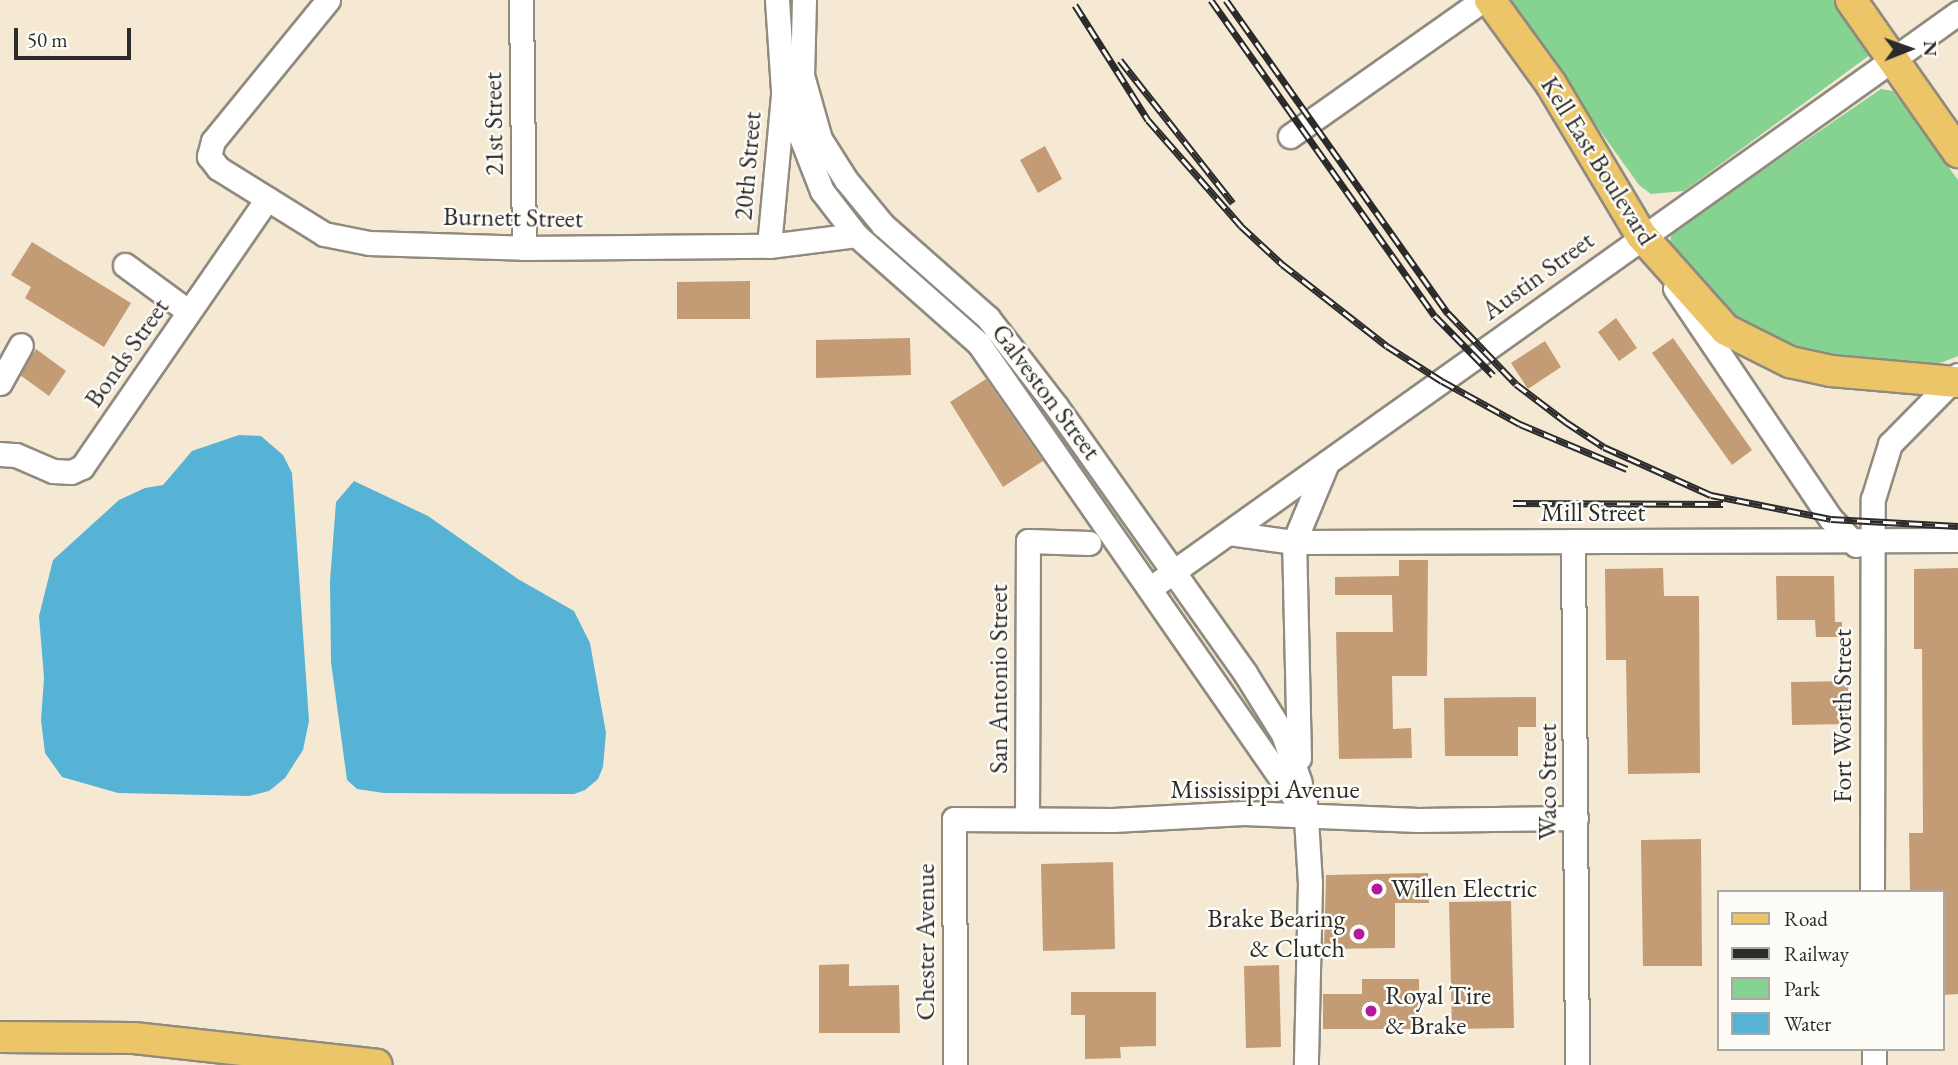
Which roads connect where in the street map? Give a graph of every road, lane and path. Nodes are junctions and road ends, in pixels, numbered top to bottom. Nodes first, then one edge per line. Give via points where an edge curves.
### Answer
1 (328, 0) edge
2 (521, 0) edge
3 (777, 0) edge
4 (804, 0) edge
5 (1483, 0) edge
6 (1489, 0) edge
7 (1851, 0) edge
8 (1958, 13) edge
9 (1893, 59) junction
10 (783, 90) junction
11 (1290, 136) dead end
12 (1958, 152) edge
13 (267, 200) junction
14 (856, 234) junction
15 (1641, 235) junction
16 (769, 246) junction
17 (524, 247) junction
18 (125, 265) dead end
19 (190, 312) junction
20 (20, 345) dead end
21 (1955, 380) edge
22 (0, 383) edge
23 (0, 454) edge
24 (1327, 463) junction
25 (1229, 533) junction
26 (1861, 540) junction
27 (1958, 540) edge
28 (1573, 541) junction
29 (1088, 542) dead end
30 (1294, 542) junction
31 (1174, 570) junction
32 (1152, 587) junction
33 (1300, 783) junction
34 (1307, 816) junction
35 (1027, 818) junction
36 (1576, 818) junction
37 (954, 819) joint
38 (1872, 890) edge
39 (0, 1037) edge
40 (376, 1065) edge
41 (955, 1065) edge
42 (1306, 1065) edge
43 (1577, 1065) edge

1 - 13 street, Burnett Street via 213,141 209,156 218,168
2 - 17 street, 21st Street
3 - 10 street, Galveston Street
4 - 31 street, Galveston Street via 802,75 820,139 846,180 883,225 988,318
5 - 11 street
6 - 15 main road, Kell East Boulevard via 1551,84
7 - 9 main road
8 - 9 street, Austin Street
9 - 12 main road
9 - 15 street, Austin Street via 1734,176
10 - 14 street, Galveston Street via 822,191
10 - 16 street, 20th Street
13 - 17 street, Burnett Street via 345,241
13 - 19 street, Bonds Street
14 - 16 street, Burnett Street
14 - 32 street, Galveston Street via 979,344
15 - 21 main road, Kell East Boulevard via 1726,330 1754,346 1790,362 1831,371
15 - 24 street, Austin Street
15 - 26 street via 1831,519
16 - 17 street, Burnett Street
18 - 19 street
19 - 23 street, Bonds Street via 82,467 53,471 16,455
20 - 22 street
21 - 26 street via 1890,444
24 - 25 street, Austin Street
24 - 30 street, Galveston Street
25 - 30 street, Mill Street
25 - 31 street, Austin Street
26 - 27 street, Mill Street
26 - 28 street, Mill Street
26 - 38 street, Fort Worth Street via 1870,577
28 - 30 street, Mill Street
28 - 36 street, Waco Street
29 - 35 street, San Antonio Street via 1028,541
30 - 33 street, Galveston Street
31 - 32 street, Austin Street
31 - 33 street, Galveston Street via 1283,733
32 - 34 street, Galveston Street
33 - 34 street, Galveston Street
34 - 35 street, Mississippi Avenue
34 - 36 street, Mississippi Avenue
34 - 42 street, Galveston Street via 1310,1021
35 - 37 street, Mississippi Avenue
36 - 43 street, Waco Street
37 - 41 street, Chester Avenue
39 - 40 main road via 134,1038

